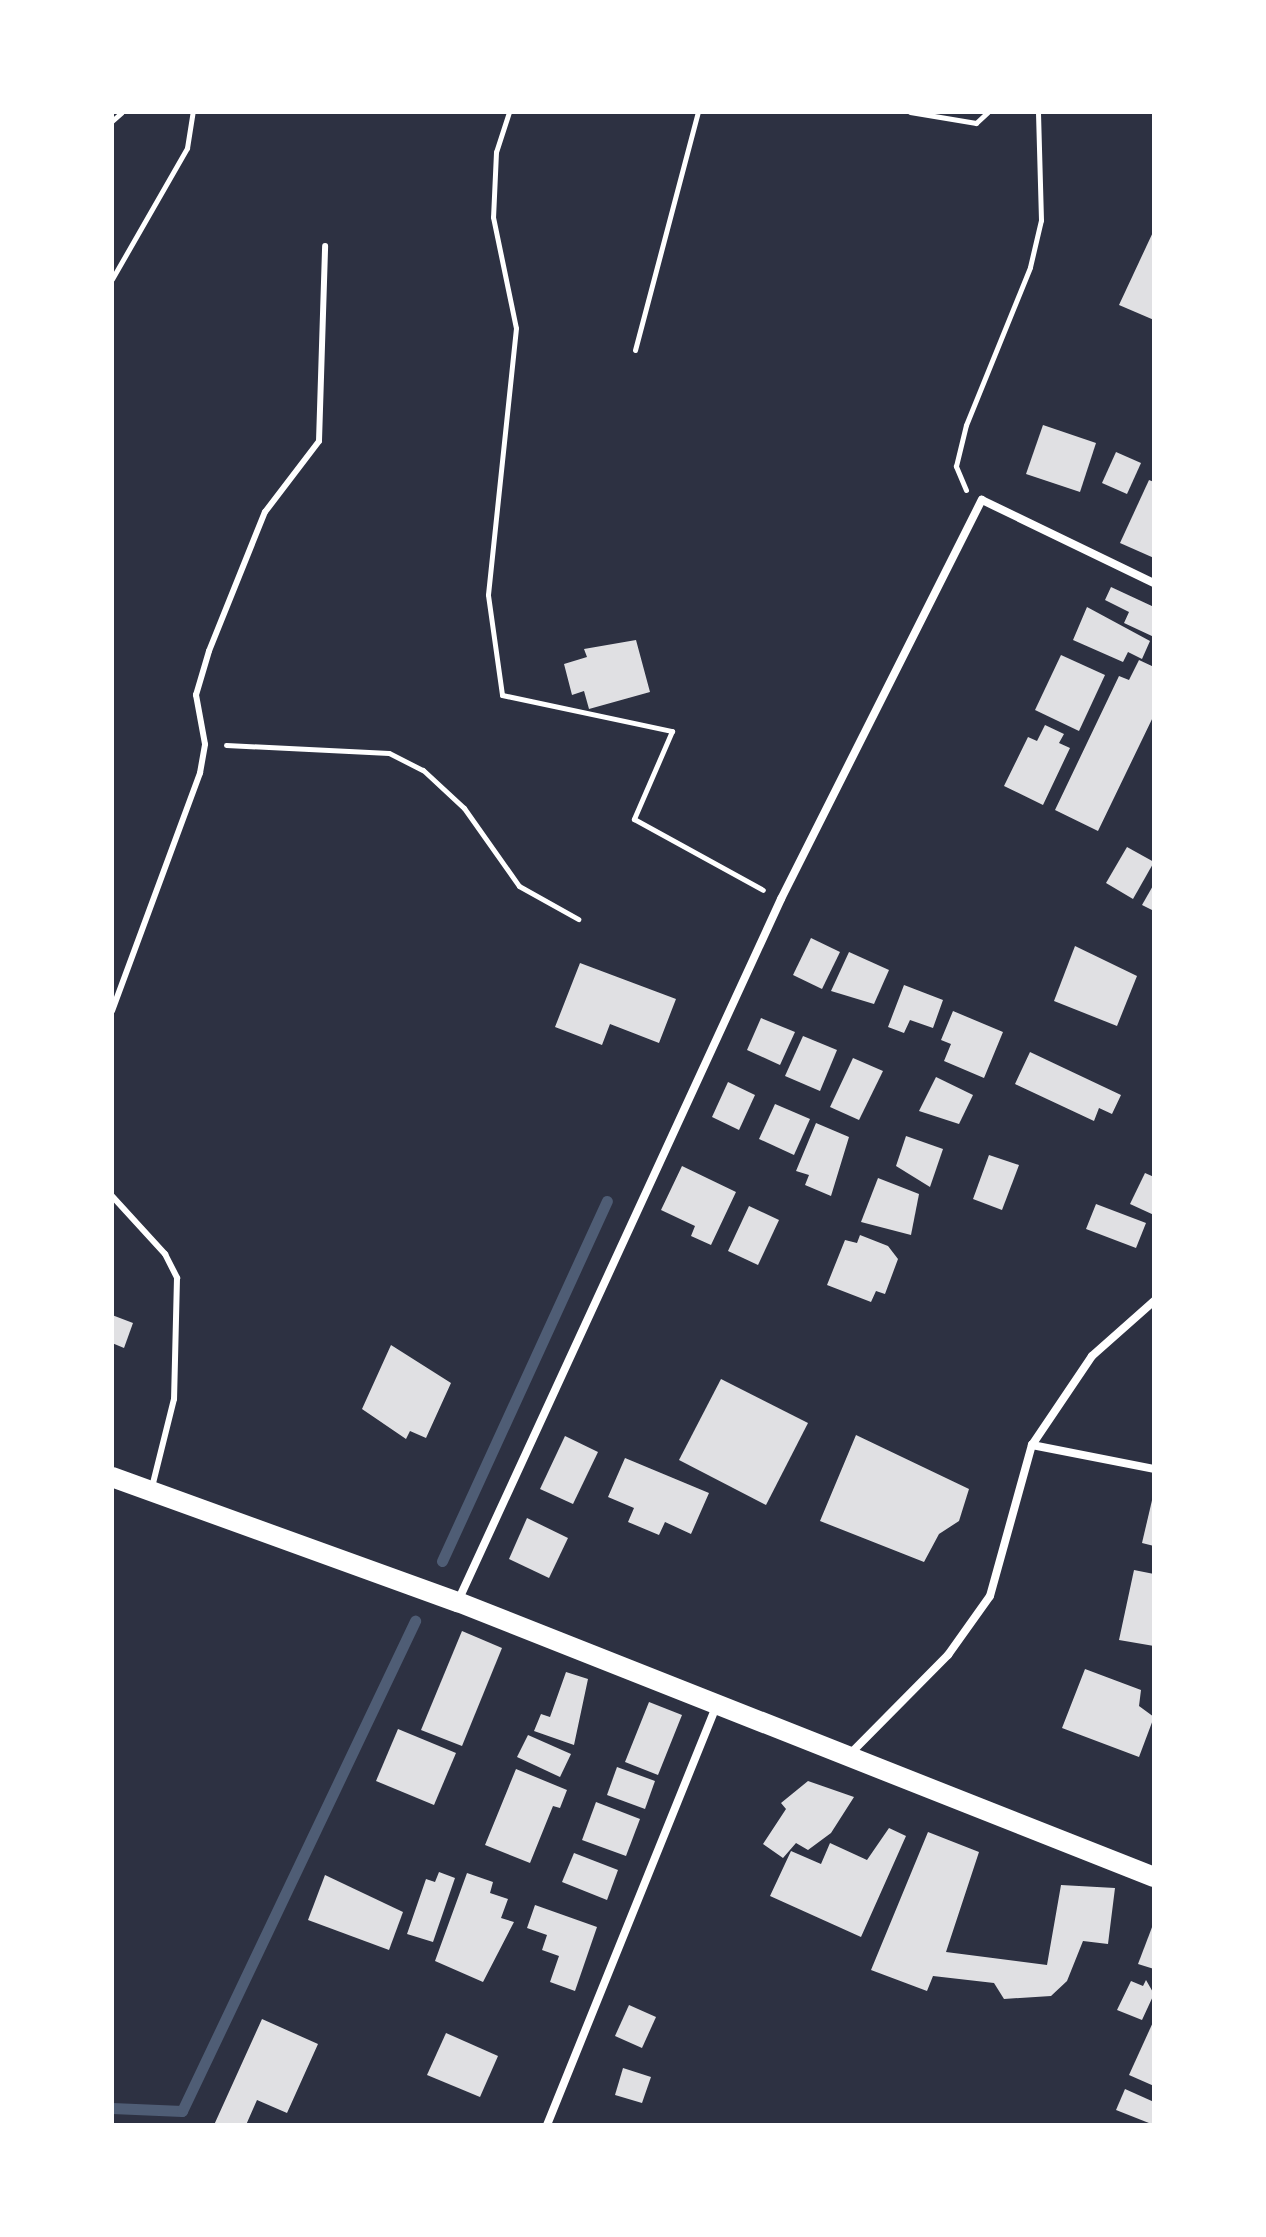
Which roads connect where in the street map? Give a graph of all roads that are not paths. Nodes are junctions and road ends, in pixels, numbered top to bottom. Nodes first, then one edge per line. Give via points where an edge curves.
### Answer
1 (325, 246) dead end
2 (1154, 583) edge
3 (112, 1011) edge
4 (112, 1196) edge
5 (1154, 1301) edge
6 (1032, 1445) junction
7 (1154, 1469) edge
8 (112, 1477) edge
9 (151, 1490) junction
10 (458, 1602) junction
11 (717, 1705) junction
12 (848, 1756) junction
13 (1154, 1877) edge
14 (547, 2125) edge

1 - 3 lane via 319,441 265,512 209,651 196,695 205,744 156,902
2 - 10 street via 982,500 781,899
4 - 9 lane via 165,1254 177,1278 174,1399
5 - 6 street via 1092,1356
6 - 7 street
6 - 12 street via 990,1596 948,1655
8 - 9 main road
9 - 10 main road
10 - 11 main road
11 - 12 main road
11 - 14 street
12 - 13 main road

